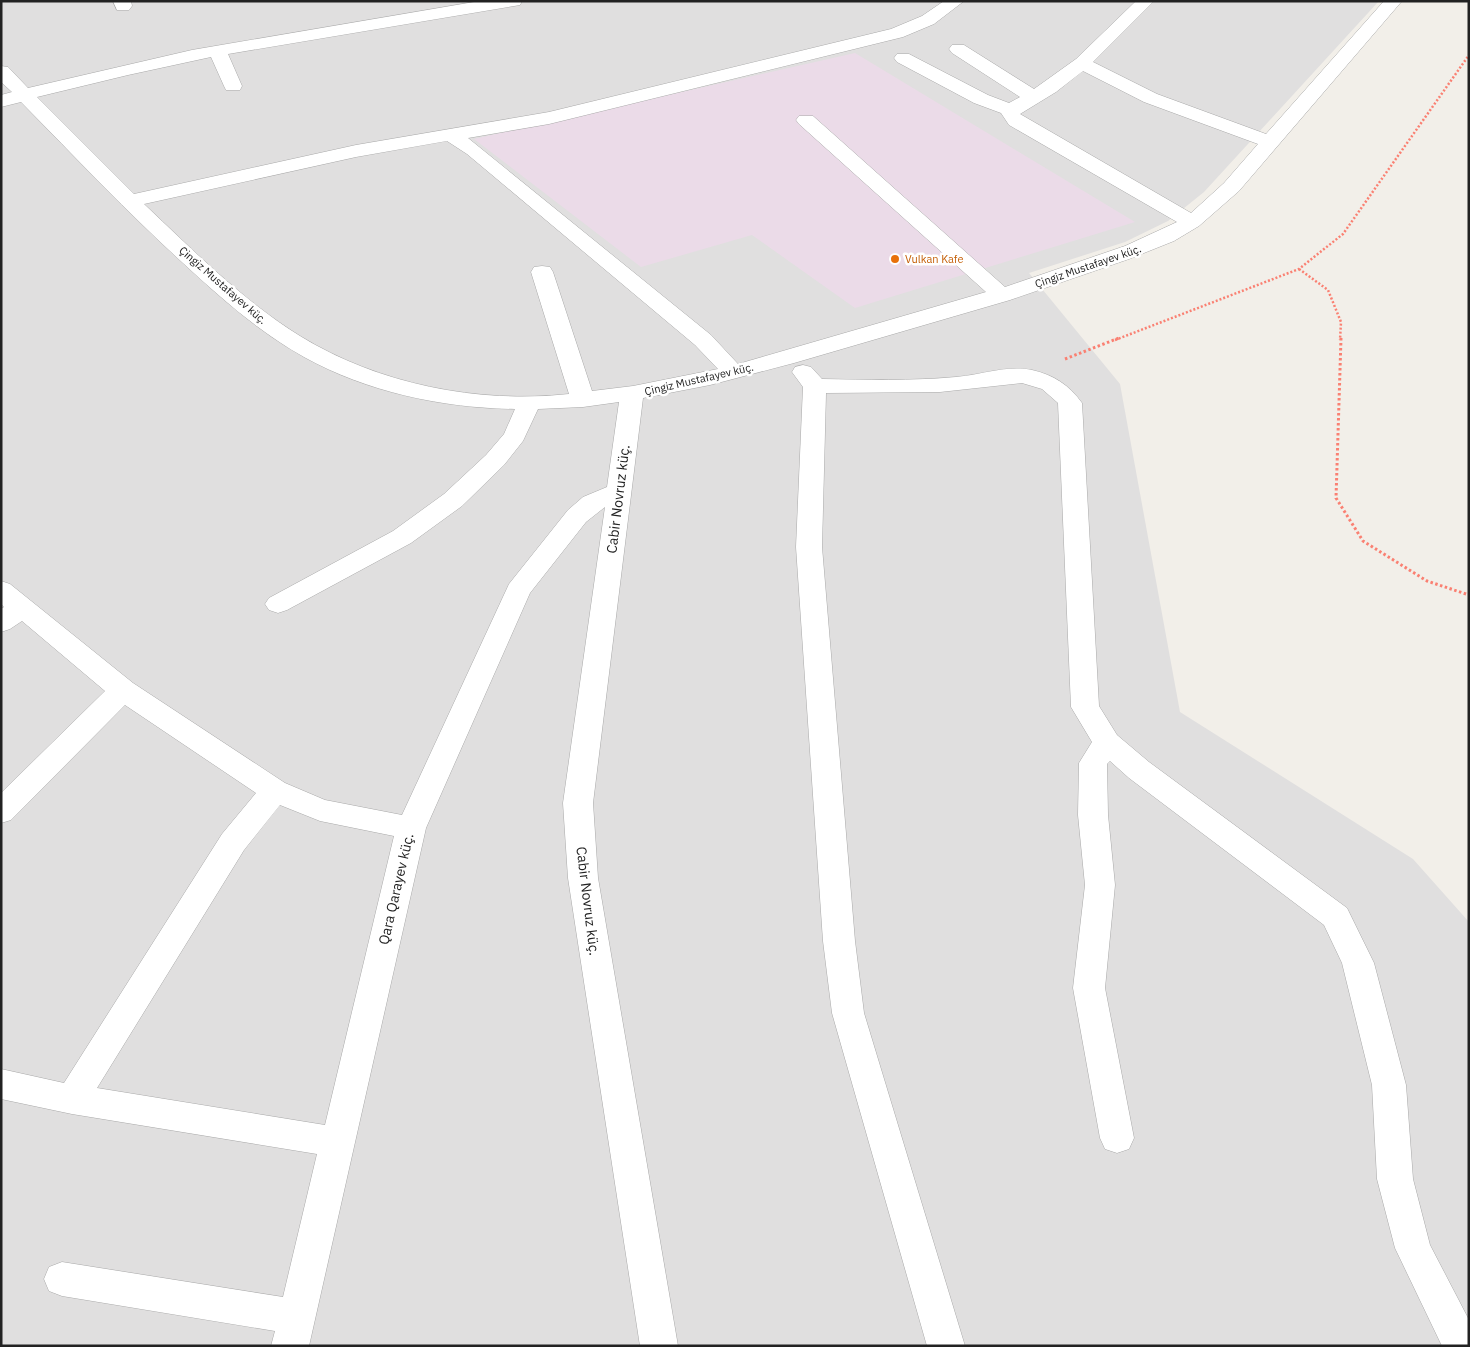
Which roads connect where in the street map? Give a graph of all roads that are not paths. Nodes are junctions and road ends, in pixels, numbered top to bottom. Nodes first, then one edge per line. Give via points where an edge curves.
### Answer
1 (514, 1) edge
2 (956, 1) edge
3 (1146, 1) edge
4 (1394, 1) edge
5 (958, 48) dead end
6 (217, 51) junction
7 (903, 58) dead end
8 (1082, 64) junction
9 (1, 71) edge
10 (233, 86) dead end
11 (24, 94) junction
12 (1034, 97) junction
13 (1, 101) edge
14 (1011, 110) junction
15 (806, 120) dead end
16 (452, 134) junction
17 (1270, 142) junction
18 (128, 201) junction
19 (1192, 222) junction
20 (542, 272) dead end
21 (1002, 296) junction
22 (789, 356) junction
23 (733, 372) junction
24 (815, 386) junction
25 (632, 394) junction
26 (583, 400) junction
27 (529, 403) junction
28 (620, 491) junction
29 (278, 604) dead end
30 (8, 606) edge
31 (123, 690) junction
32 (1107, 742) junction
33 (276, 791) junction
34 (1, 812) edge
35 (411, 828) junction
36 (1, 1084) edge
37 (72, 1099) junction
38 (1117, 1138) dead end
39 (336, 1142) junction
40 (62, 1279) dead end
41 (293, 1331) edge
42 (659, 1346) edge
43 (946, 1346) edge
44 (1462, 1346) edge

1 - 6 street
2 - 16 street via 928,20 864,43 549,118
3 - 8 street
4 - 17 street, Çingiz Mustafayev küç.
5 - 12 street
6 - 10 street
6 - 11 street
7 - 14 street via 981,99
8 - 12 street
8 - 17 street via 1155,100
9 - 11 street, Çingiz Mustafayev küç.
11 - 13 street
11 - 18 street, Çingiz Mustafayev küç.
12 - 14 street
14 - 19 street via 1010,115 1016,121
15 - 21 street
16 - 18 street via 282,166
16 - 23 street via 703,340
17 - 19 street, Çingiz Mustafayev küç. via 1231,189
18 - 27 street, Çingiz Mustafayev küç. via 250,311 281,334 333,363 397,388 436,397 472,402
19 - 21 street, Çingiz Mustafayev küç. via 1142,247
20 - 26 street
21 - 22 street, Çingiz Mustafayev küç.
22 - 23 street, Çingiz Mustafayev küç.
22 - 24 street
23 - 25 street, Çingiz Mustafayev küç.
24 - 32 street via 899,388 1023,376 1048,382 1061,391 1070,404 1086,706
24 - 43 street via 809,547 839,941 848,1013
25 - 26 street, Çingiz Mustafayev küç.
25 - 28 street, Cabir Novruz küç.
26 - 27 street, Çingiz Mustafayev küç.
27 - 29 street via 515,436 453,500 402,538
28 - 35 street, Qara Qarayev küç. via 592,503 577,516 518,590
28 - 42 street, Cabir Novruz küç. via 578,803 583,878
30 - 31 street
31 - 33 street
31 - 34 street
32 - 38 street via 1093,763 1093,815 1100,885 1089,988
32 - 44 street via 1139,770 1336,917 1358,963 1389,1085 1395,1180 1413,1248
33 - 35 street via 320,810
33 - 37 street via 233,842
35 - 39 street, Qara Qarayev küç.
36 - 37 street
37 - 39 street
39 - 41 street, Qara Qarayev küç.
40 - 41 street

